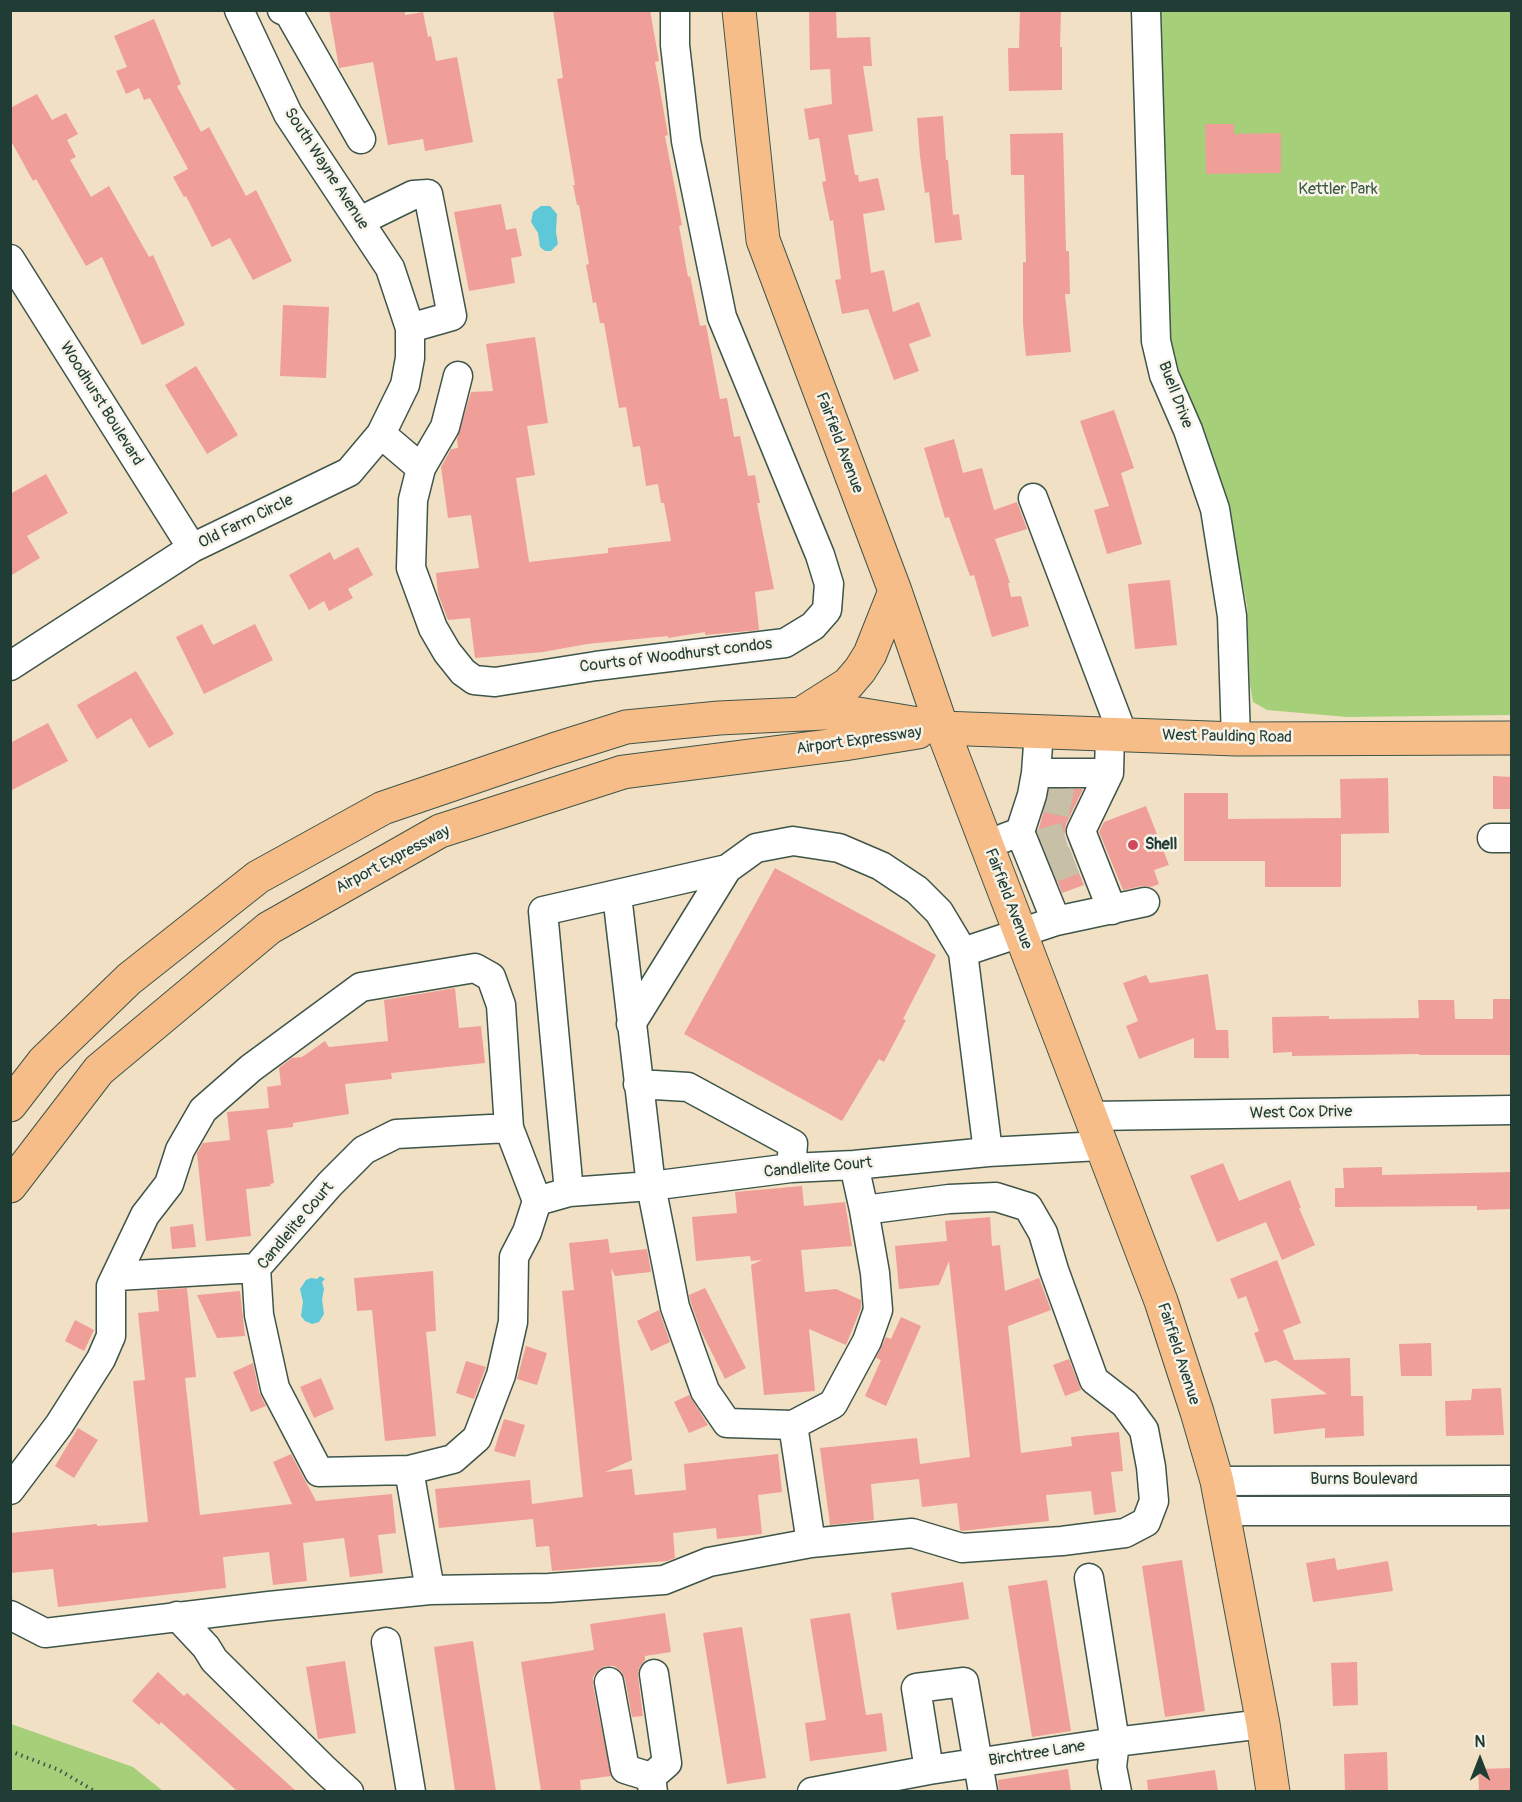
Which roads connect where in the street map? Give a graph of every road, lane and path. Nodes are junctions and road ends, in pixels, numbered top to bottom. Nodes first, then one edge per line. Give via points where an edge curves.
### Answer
1 (238, 10) edge
2 (282, 10) edge
3 (675, 10) edge
4 (739, 10) edge
5 (1146, 10) edge
6 (361, 140) dead end
7 (360, 221) junction
8 (10, 259) edge
9 (410, 328) junction
10 (458, 376) dead end
11 (381, 434) junction
12 (421, 468) junction
13 (1033, 498) dead end
14 (192, 548) junction
15 (895, 591) junction
16 (10, 666) edge
17 (801, 714) junction
18 (942, 728) junction
19 (1039, 731) junction
20 (1117, 734) junction
21 (1512, 738) edge
22 (1236, 739) junction
23 (1109, 773) junction
24 (1038, 789) junction
25 (986, 844) junction
26 (1035, 853) junction
27 (728, 869) junction
28 (617, 895) junction
29 (1145, 902) dead end
30 (1112, 910) junction
31 (1056, 921) junction
32 (1021, 934) junction
33 (963, 952) junction
34 (631, 1024) junction
35 (638, 1084) junction
36 (10, 1105) edge
37 (1512, 1110) edge
38 (509, 1128) junction
39 (1095, 1131) junction
40 (988, 1152) junction
41 (854, 1165) junction
42 (791, 1168) junction
43 (10, 1186) edge
44 (651, 1186) junction
45 (569, 1192) junction
46 (537, 1201) junction
47 (864, 1210) junction
48 (256, 1268) junction
49 (117, 1276) junction
50 (794, 1425) junction
51 (409, 1470) junction
52 (1512, 1480) edge
53 (10, 1490) edge
54 (1220, 1496) junction
55 (1512, 1511) edge
56 (811, 1543) junction
57 (1089, 1578) dead end
58 (430, 1590) junction
59 (10, 1615) edge
60 (177, 1616) junction
61 (386, 1642) dead end
62 (654, 1674) dead end
63 (609, 1682) dead end
64 (1263, 1724) junction
65 (1115, 1742) junction
66 (10, 1751) edge
67 (978, 1762) junction
68 (929, 1770) junction
69 (652, 1784) edge
70 (96, 1791) edge
71 (349, 1791) edge
72 (411, 1791) edge
73 (812, 1791) edge
74 (983, 1791) edge
75 (1117, 1791) edge
76 (1273, 1791) edge

1 - 7 street, South Wayne Avenue via 288,114
2 - 6 street via 289,13
3 - 12 street, Courts of Woodhurst condos via 686,141 722,317 820,555 829,584 827,610 813,626 785,643 495,682 474,680 447,652 433,628 411,568 413,500
4 - 15 main road, Fairfield Avenue via 763,240
5 - 22 street, Buell Drive via 1156,341 1164,375 1215,509 1232,616
7 - 9 street, South Wayne Avenue via 390,268
7 - 9 street via 413,195 428,194 452,316
8 - 14 street, Woodhurst Boulevard
9 - 11 street, Old Farm Circle via 405,385
10 - 12 street, Courts of Woodhurst condos via 445,427
11 - 12 street
11 - 14 street, Old Farm Circle via 349,472
13 - 20 street
14 - 16 street, Old Farm Circle
15 - 17 main road via 860,670 848,684
15 - 18 main road, Fairfield Avenue
17 - 18 main road, Airport Expressway via 846,712
17 - 36 main road, Airport Expressway via 626,727 383,808 258,877 129,979 45,1061
18 - 19 main road, West Paulding Road
18 - 25 main road, Fairfield Avenue
18 - 43 main road, Airport Expressway via 623,771 440,831 269,928 99,1070
19 - 20 main road, West Paulding Road
19 - 24 street
20 - 22 main road, West Paulding Road
20 - 23 street
21 - 22 main road, West Paulding Road
23 - 24 street
23 - 30 street via 1082,832
24 - 26 street
25 - 26 street
25 - 32 main road, Fairfield Avenue
26 - 31 street
27 - 28 street
27 - 33 street via 756,848 793,841 838,849 881,866 917,890 939,912
27 - 34 street
28 - 34 street
28 - 45 street via 543,911
29 - 30 street
30 - 31 street
31 - 32 street
32 - 33 street
32 - 39 main road, Fairfield Avenue
33 - 40 street
34 - 35 street
35 - 42 street via 688,1087 794,1144
35 - 44 street
37 - 39 street, West Cox Drive
38 - 46 street
38 - 48 street, Candlelite Court via 396,1134 364,1150
38 - 49 street via 501,1005 491,976 475,968 362,987 251,1068 203,1110 180,1150 169,1184 146,1215
39 - 40 street, Candlelite Court
39 - 54 main road, Fairfield Avenue via 1161,1301
40 - 41 street, Candlelite Court
41 - 42 street, Candlelite Court
41 - 47 street
42 - 44 street, Candlelite Court
44 - 45 street, Candlelite Court
44 - 50 street via 675,1307 705,1391 728,1423
45 - 46 street, Candlelite Court
46 - 51 street, Candlelite Court via 514,1257 513,1322 501,1375 477,1438 453,1459
47 - 50 street via 879,1300 875,1322 833,1404
47 - 56 street via 996,1197 1028,1208 1044,1233 1094,1380 1125,1404 1143,1430 1152,1467 1154,1501 1146,1522 1125,1533 1094,1537 962,1548 912,1533
48 - 49 street
48 - 51 street, Candlelite Court via 259,1315 275,1388 319,1472
49 - 53 street via 111,1286 111,1336 101,1359 59,1425
50 - 56 street
51 - 58 street
52 - 54 street, Burns Boulevard
54 - 55 street, Burns Boulevard
54 - 64 main road, Fairfield Avenue
56 - 58 street via 709,1562 664,1580 549,1588
57 - 65 street
58 - 60 street
59 - 60 street via 45,1632
60 - 71 street via 214,1660
61 - 72 street
62 - 69 street via 667,1763
63 - 69 street via 625,1769
64 - 65 street, Birchtree Lane
64 - 76 main road, Fairfield Avenue
65 - 67 street, Birchtree Lane
65 - 75 street via 1112,1767
66 - 70 path via 59,1770
67 - 68 street, Birchtree Lane
67 - 68 street via 964,1682 916,1688
67 - 74 street
68 - 73 street, Birchtree Lane

